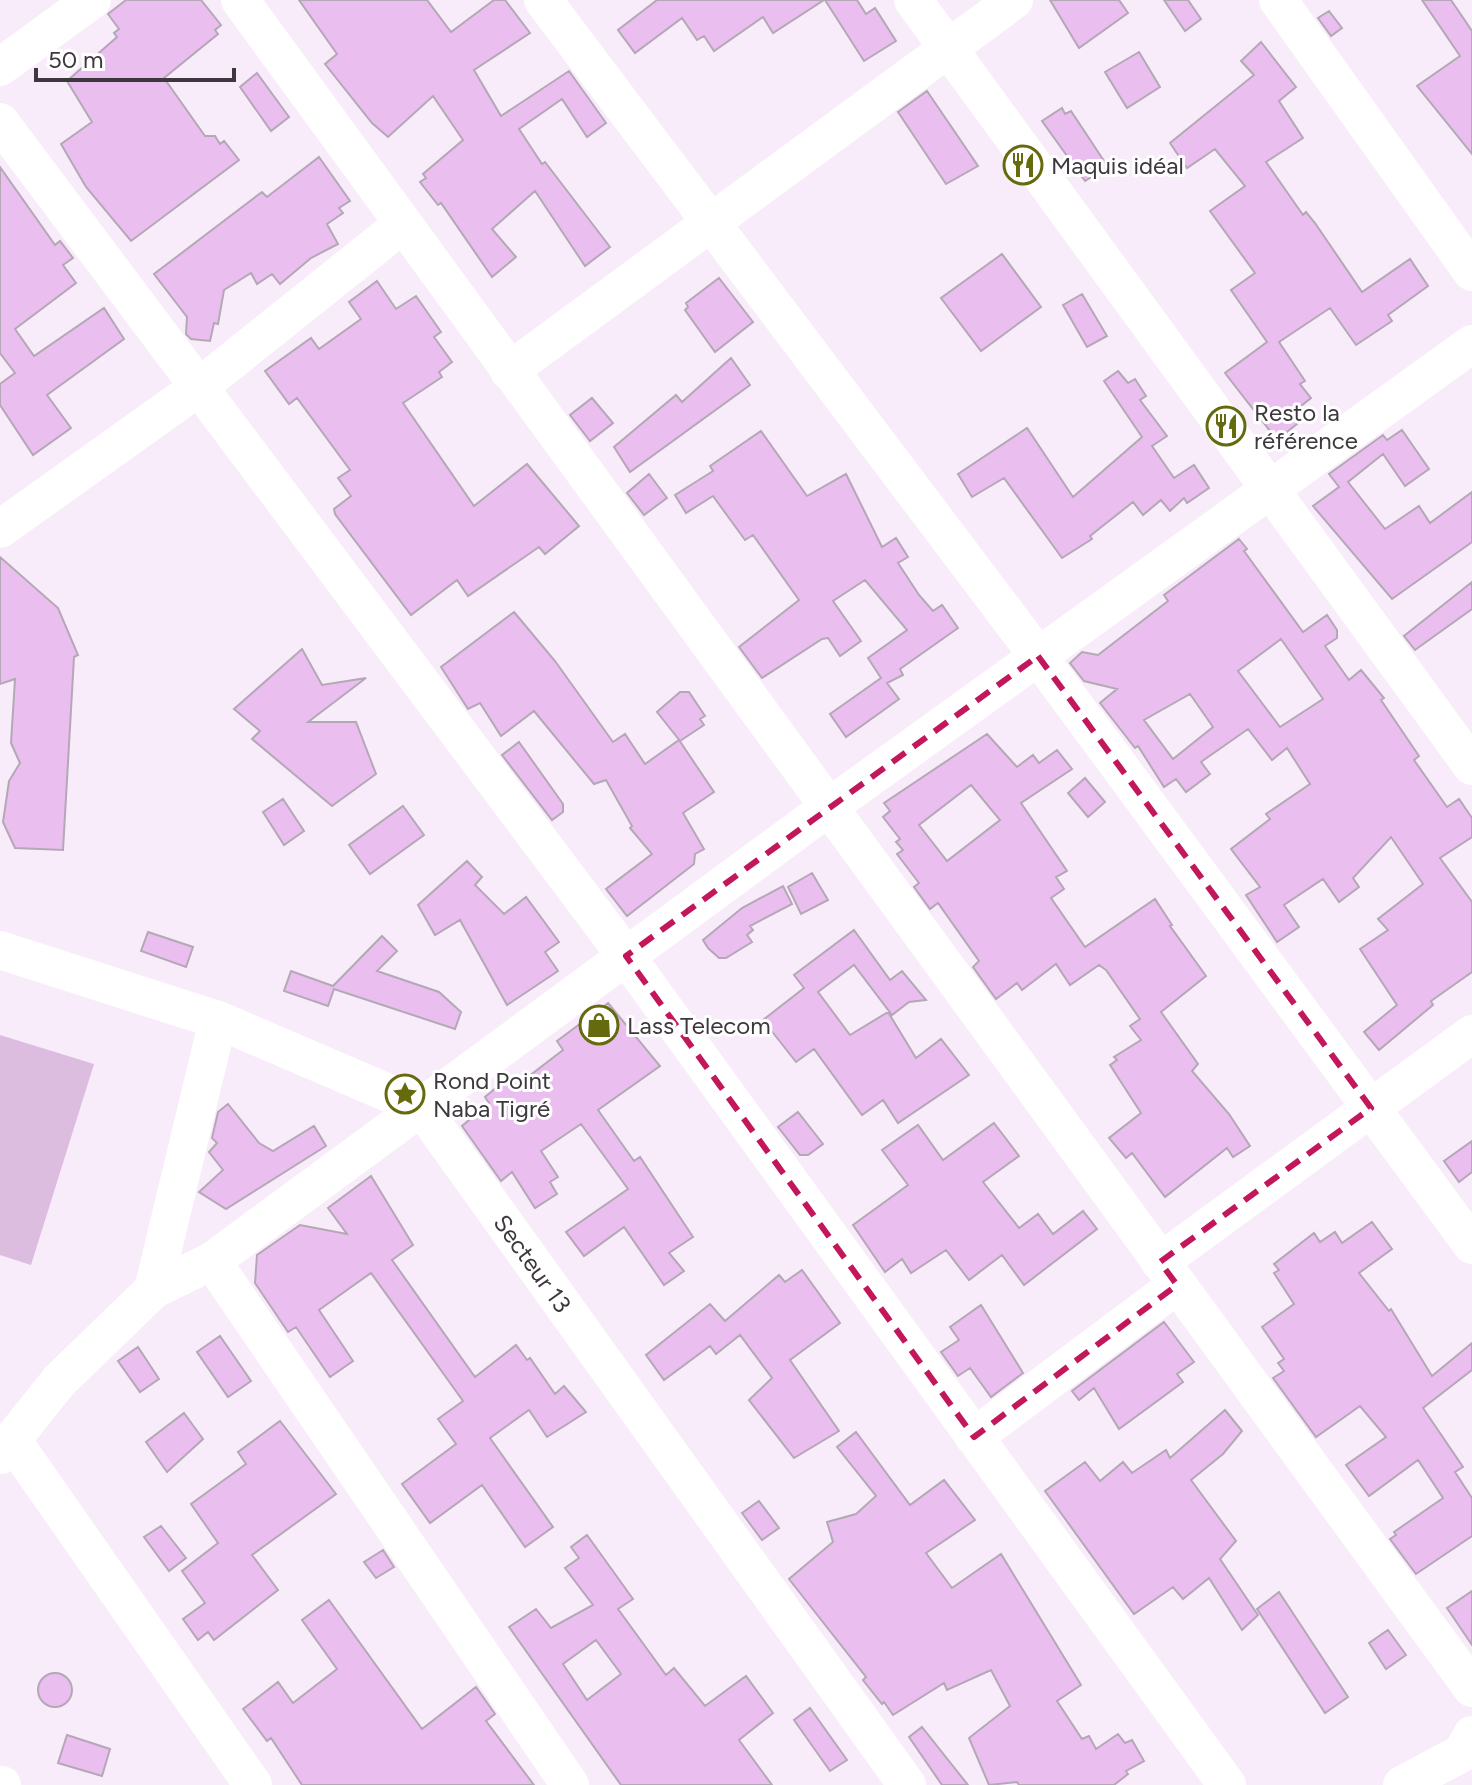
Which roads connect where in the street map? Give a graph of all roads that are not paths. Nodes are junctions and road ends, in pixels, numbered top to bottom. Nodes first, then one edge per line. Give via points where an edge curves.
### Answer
1 (92, 0) edge
2 (240, 0) edge
3 (543, 0) edge
4 (913, 0) edge
5 (1014, 0) edge
6 (1278, 0) edge
7 (948, 48) junction
8 (0, 67) edge
9 (0, 122) edge
10 (710, 223) junction
11 (403, 224) junction
12 (1472, 272) edge
13 (1472, 344) edge
14 (509, 371) junction
15 (199, 387) junction
16 (1269, 488) junction
17 (0, 528) edge
18 (1038, 656) junction
19 (1472, 766) edge
20 (829, 807) junction
21 (0, 950) edge
22 (626, 956) junction
23 (218, 1020) junction
24 (1472, 1034) edge
25 (421, 1107) junction
26 (1371, 1108) junction
27 (1472, 1245) edge
28 (212, 1261) junction
29 (1169, 1273) junction
30 (153, 1290) junction
31 (974, 1437) junction
32 (6, 1448) edge
33 (1472, 1688) edge
34 (1472, 1735) edge
35 (253, 1785) edge
36 (570, 1785) edge
37 (907, 1785) edge
38 (1227, 1785) edge
39 (1402, 1785) edge

1 - 8 street
2 - 11 street
3 - 10 street
4 - 7 street
5 - 7 street
6 - 12 street
7 - 10 street
7 - 16 street
9 - 15 street
10 - 14 street
10 - 18 street
11 - 14 street
11 - 15 street
13 - 16 street
14 - 20 street
15 - 17 street
15 - 22 street
16 - 18 street
16 - 19 street
18 - 20 street
18 - 26 street
20 - 22 street
20 - 29 street
21 - 23 street
22 - 25 street
22 - 31 street
23 - 25 street
23 - 30 street
24 - 26 street
25 - 28 street
25 - 37 street, Secteur 13
26 - 27 street
26 - 29 street
28 - 30 street
28 - 36 street
29 - 31 street
29 - 33 street
30 - 32 street via 59,1381
31 - 38 street
32 - 35 street
34 - 39 street via 1462,1753

